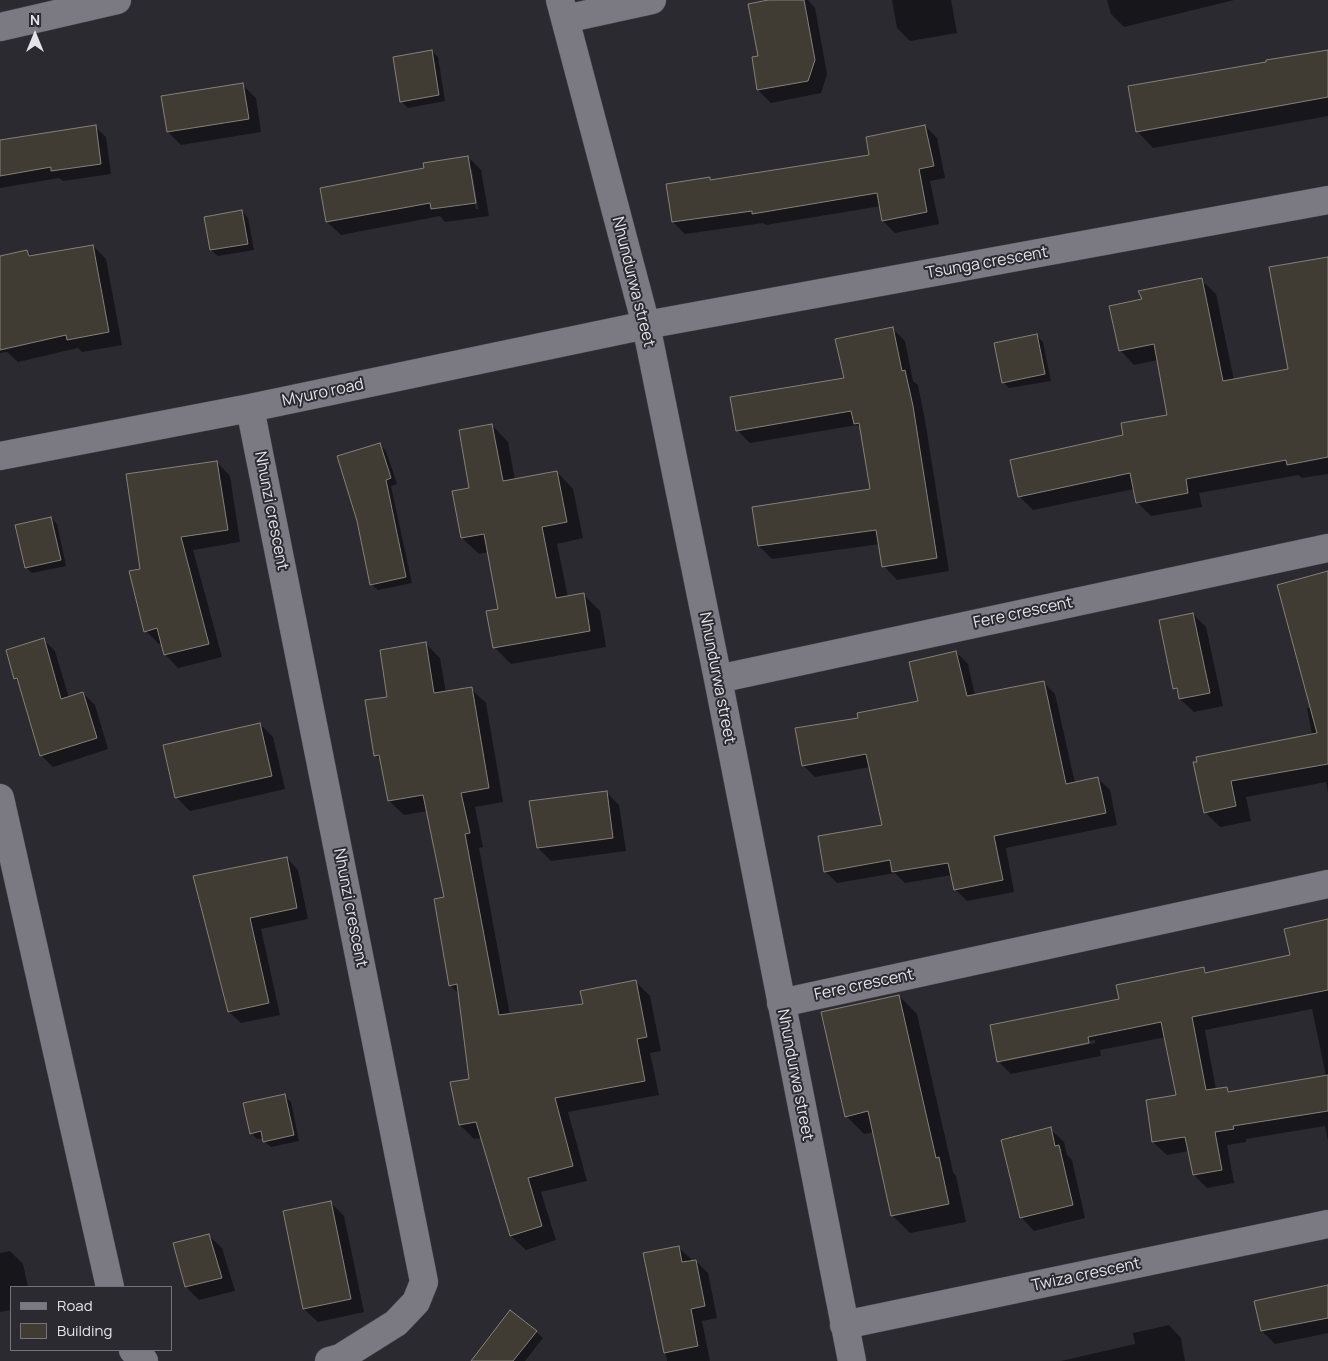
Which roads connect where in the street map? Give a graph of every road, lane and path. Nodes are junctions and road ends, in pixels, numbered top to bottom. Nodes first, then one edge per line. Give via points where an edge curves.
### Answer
1 (117, 0) edge
2 (652, 0) edge
3 (562, 9) edge
4 (0, 27) edge
5 (1328, 200) edge
6 (646, 326) junction
7 (250, 408) junction
8 (0, 456) edge
9 (1328, 548) edge
10 (718, 679) junction
11 (0, 798) edge
12 (1328, 884) edge
13 (781, 1003) junction
14 (1328, 1224) edge
15 (110, 1286) edge
16 (844, 1326) junction
17 (134, 1351) edge
18 (144, 1361) edge
19 (329, 1361) edge
20 (852, 1361) edge

1 - 4 street
2 - 3 street
3 - 6 street, Nhundurwa street
5 - 6 street, Tsunga crescent
6 - 7 street, Myuro road
6 - 10 street, Nhundurwa street
7 - 8 street, Myuro road
7 - 19 street, Nhunzi crescent via 424,1282 416,1302 396,1323 340,1358
9 - 10 street, Fere crescent
10 - 13 street, Nhundurwa street
11 - 15 street
12 - 13 street, Fere crescent
13 - 16 street, Nhundurwa street
14 - 16 street, Twiza crescent
16 - 20 street, Nhundurwa street
17 - 18 street

